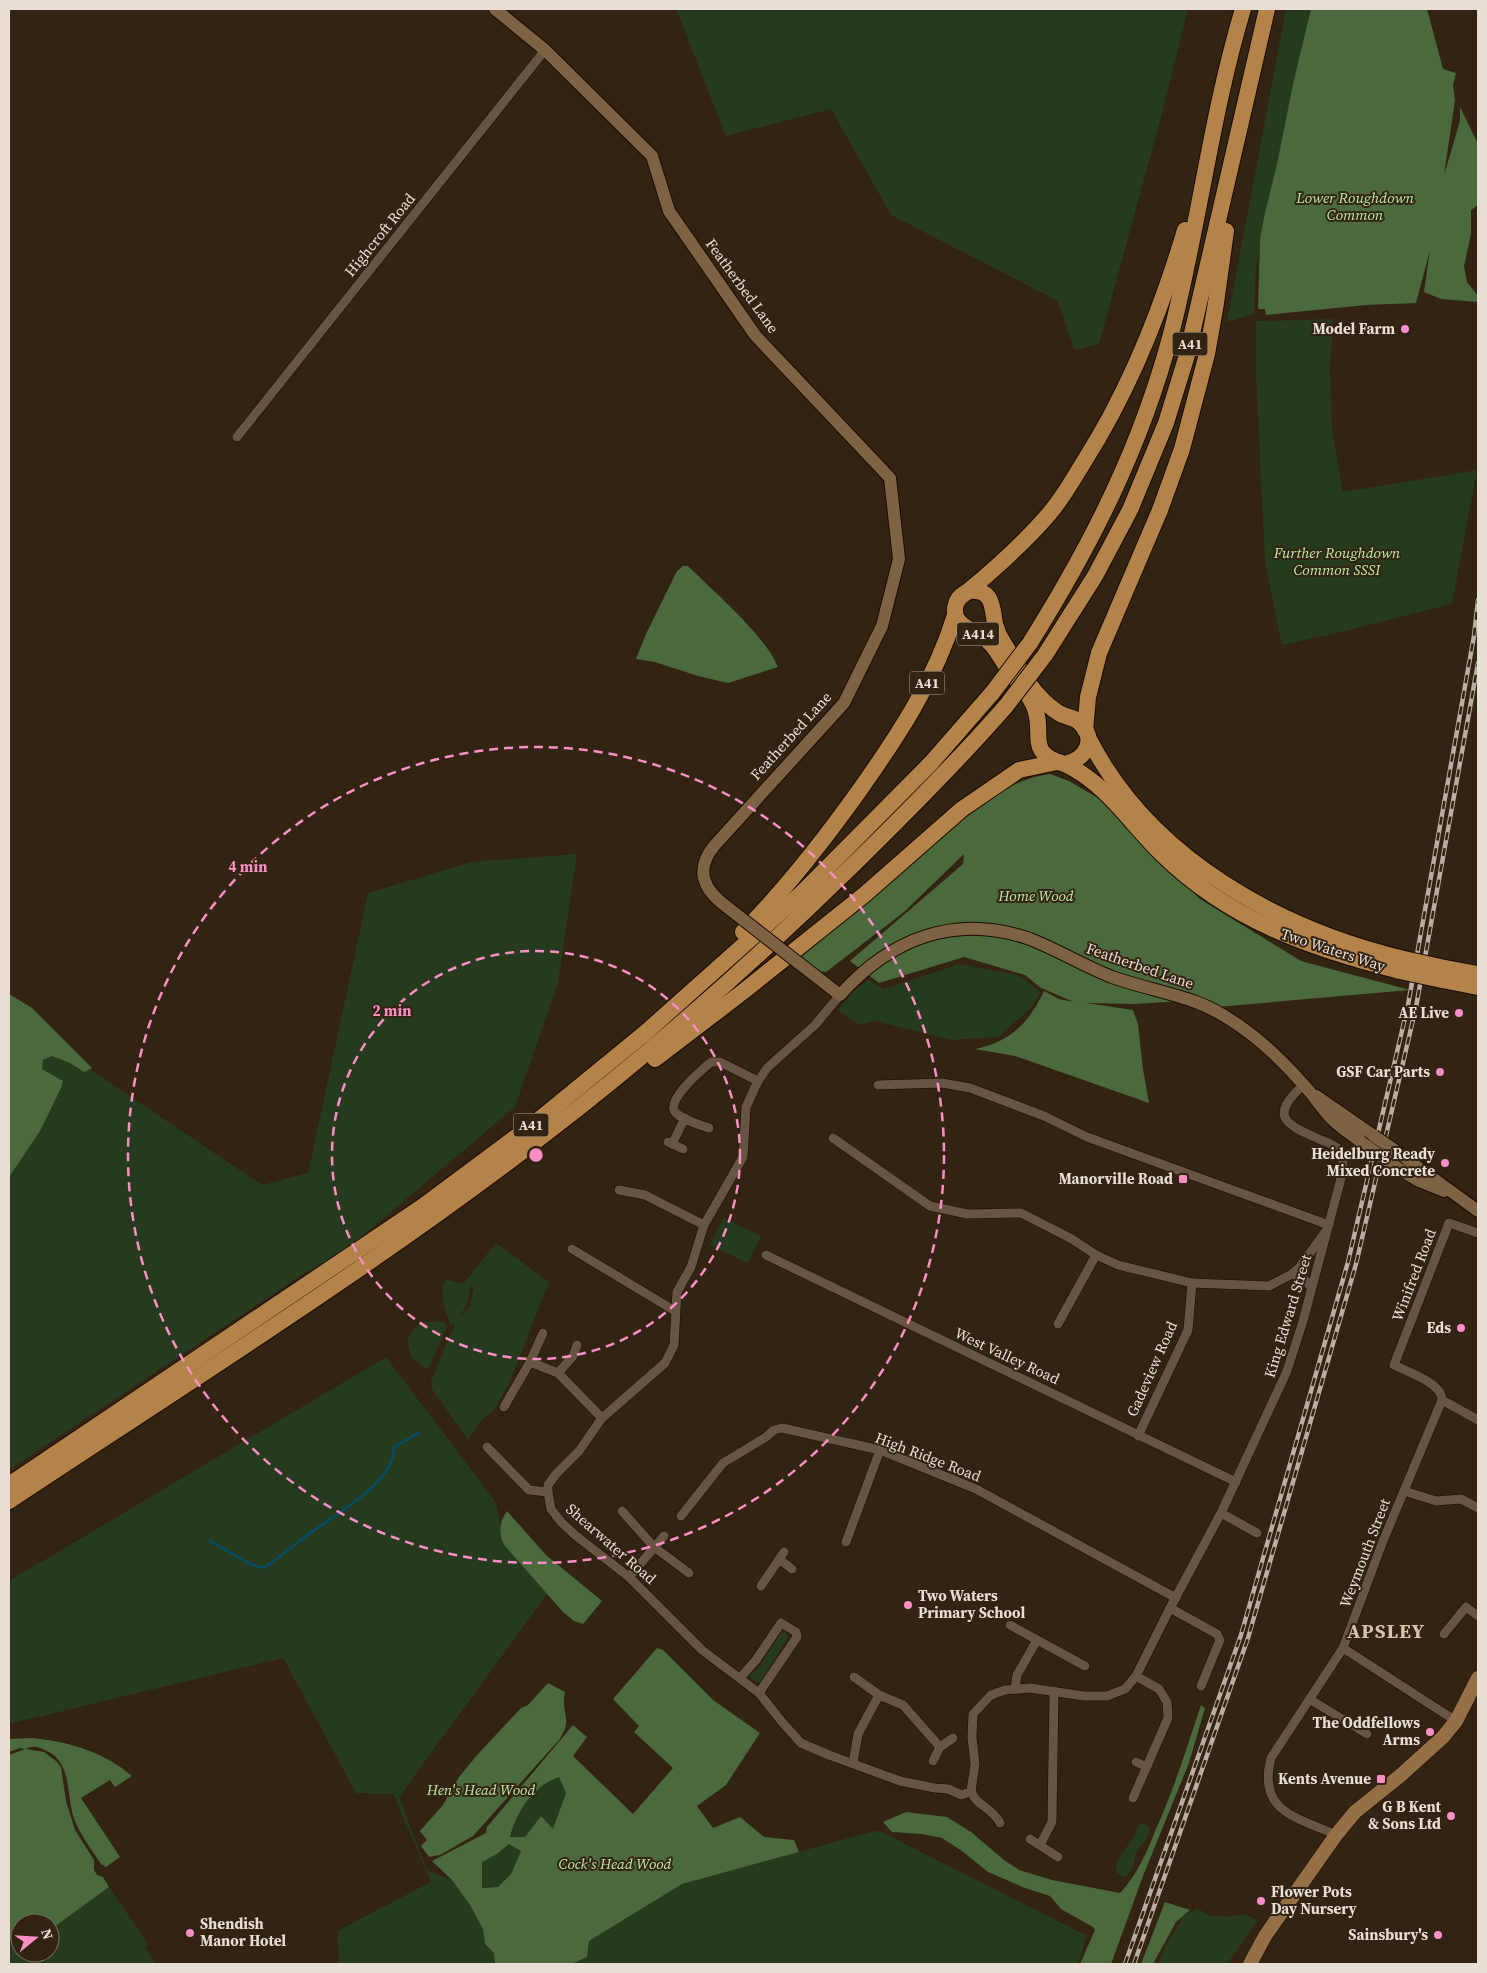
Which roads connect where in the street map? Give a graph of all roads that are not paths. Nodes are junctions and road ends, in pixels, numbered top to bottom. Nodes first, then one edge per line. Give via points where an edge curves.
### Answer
1 (495, 9) edge
2 (1243, 9) edge
3 (1267, 9) edge
4 (545, 50) junction
5 (1207, 169) junction
6 (1229, 171) junction
7 (237, 437) dead end
8 (966, 592) junction
9 (955, 616) junction
10 (1087, 735) junction
11 (1061, 763) junction
12 (1402, 965) junction
13 (1443, 974) junction
14 (1478, 974) edge
15 (702, 982) junction
16 (1478, 987) edge
17 (840, 995) junction
18 (758, 1081) junction
19 (878, 1085) dead end
20 (1306, 1088) junction
21 (685, 1118) junction
22 (708, 1128) dead end
23 (540, 1138) junction
24 (833, 1138) dead end
25 (683, 1149) dead end
26 (619, 1190) dead end
27 (1456, 1196) junction
28 (1478, 1211) edge
29 (704, 1225) junction
30 (1328, 1227) junction
31 (1478, 1233) edge
32 (572, 1248) dead end
33 (766, 1255) dead end
34 (1096, 1255) junction
35 (1292, 1274) junction
36 (1192, 1283) junction
37 (1311, 1287) junction
38 (675, 1311) junction
39 (1058, 1324) dead end
40 (543, 1333) dead end
41 (576, 1345) dead end
42 (530, 1362) junction
43 (558, 1373) junction
44 (1442, 1400) junction
45 (504, 1406) dead end
46 (602, 1418) junction
47 (1478, 1420) edge
48 (1138, 1436) junction
49 (487, 1447) dead end
50 (880, 1450) junction
51 (1236, 1482) junction
52 (9, 1485) edge
53 (1404, 1491) junction
54 (548, 1492) junction
55 (9, 1502) edge
56 (1478, 1508) edge
57 (622, 1511) dead end
58 (1221, 1514) junction
59 (681, 1516) dead end
60 (1257, 1533) dead end
61 (664, 1536) dead end
62 (846, 1542) dead end
63 (654, 1547) junction
64 (792, 1569) dead end
65 (689, 1573) dead end
66 (629, 1577) junction
67 (761, 1586) dead end
68 (1176, 1598) junction
69 (1170, 1608) junction
70 (1478, 1616) edge
71 (1010, 1625) dead end
72 (1444, 1634) dead end
73 (1037, 1640) junction
74 (1343, 1648) junction
75 (1085, 1666) dead end
76 (1136, 1676) junction
77 (854, 1677) dead end
78 (740, 1678) junction
79 (1478, 1678) edge
80 (1201, 1686) dead end
81 (1015, 1689) junction
82 (1054, 1691) junction
83 (760, 1693) junction
84 (879, 1696) junction
85 (1311, 1700) junction
86 (1456, 1721) junction
87 (1367, 1734) dead end
88 (953, 1738) dead end
89 (940, 1746) junction
90 (933, 1761) dead end
91 (1136, 1762) dead end
92 (853, 1763) junction
93 (1147, 1767) junction
94 (971, 1791) junction
95 (1133, 1798) dead end
96 (1000, 1823) dead end
97 (1336, 1835) junction
98 (1030, 1838) dead end
99 (1040, 1845) junction
100 (1058, 1856) dead end
101 (1250, 1964) edge

1 - 4 street, Featherbed Lane
2 - 5 highway, A41
3 - 6 highway, A41
4 - 7 street, Highcroft Road
4 - 17 street, Featherbed Lane, bridge via 652,156 669,211 755,335 890,478 899,559 882,626 844,702 710,851 704,868 706,884 712,895
5 - 8 highway via 1146,343 1096,443 1050,512 1024,542
5 - 15 highway, A41, bridge via 1170,335 1131,454 1084,552 1030,642 993,692 931,763 802,893
6 - 10 highway via 1230,200 1207,354 1182,449 1160,510 1099,654 1088,697
6 - 23 highway, A41, bridge via 1187,355 1166,423 1130,510 1095,576 1045,655 961,758 817,901 658,1043
8 - 9 highway, A414 via 957,601
8 - 10 highway, A414 via 976,590 992,602 998,634 1037,694 1060,714 1079,722
9 - 11 highway, A414 via 959,623 990,642 1033,704 1041,752
9 - 15 highway, A41 via 938,663 872,772 832,828
10 - 11 highway via 1087,750 1080,758
10 - 12 highway, Two Waters Way / A414 via 1103,766 1145,818 1197,864 1273,914
11 - 12 highway, Two Waters Way / A414 via 1101,787 1162,854 1195,883 1229,906 1305,944 1349,959
11 - 23 highway via 1019,770 980,796 744,991 565,1126
12 - 13 highway, Two Waters Way / A414, bridge
13 - 14 highway, Two Waters Way / A414
13 - 16 highway, Two Waters Way / A414
15 - 52 highway, A41 via 645,1033 542,1116 422,1207
17 - 18 street via 815,1026 767,1068
17 - 20 street, Featherbed Lane via 881,957 911,940 959,929 999,931 1031,940 1112,976 1212,1009 1261,1042
18 - 21 street via 720,1062 711,1062 674,1100 672,1107 675,1112
18 - 29 street via 746,1107 743,1157
19 - 30 street via 942,1083 970,1088 1044,1116 1088,1137
20 - 27 street, Featherbed Lane, bridge
20 - 27 street, Featherbed Lane, bridge via 1335,1122 1399,1169
20 - 30 street, King Edward Street via 1287,1101 1285,1118 1294,1128 1337,1148 1344,1160
21 - 22 street
21 - 25 street via 670,1143
23 - 55 highway, A41 via 331,1289
24 - 34 street via 930,1206 967,1214 1021,1214 1072,1239
26 - 29 street via 645,1195
27 - 28 street, Featherbed Lane
29 - 38 street via 691,1267 677,1292
30 - 35 street
30 - 37 street, King Edward Street
31 - 44 street, Winifred Road via 1449,1223 1394,1365 1437,1388
32 - 38 street
33 - 48 street, West Valley Road via 1033,1382
34 - 36 street via 1118,1265
34 - 39 street
35 - 36 street via 1269,1286
35 - 37 street via 1303,1278
36 - 48 street, Gadeview Road via 1188,1330
37 - 51 street, King Edward Street via 1287,1371
38 - 46 street via 674,1345 666,1363
40 - 42 street
41 - 43 street via 573,1356
42 - 43 street
42 - 45 street
43 - 46 street
44 - 47 street
44 - 53 street, Weymouth Street
46 - 54 street via 579,1451 556,1474 548,1485
48 - 51 street, West Valley Road
49 - 54 street via 529,1490
50 - 59 street, High Ridge Road via 782,1428 774,1430 723,1463
50 - 62 street
50 - 68 street, High Ridge Road via 976,1489
51 - 58 street, King Edward Street
53 - 56 street via 1436,1501 1461,1499
53 - 74 street, Weymouth Street
54 - 66 street, Shearwater Road via 550,1509 561,1522
57 - 63 street
58 - 60 street
58 - 68 street, King Edward Street
61 - 63 street
63 - 65 street
63 - 66 street
64 - 67 street via 781,1556
66 - 78 street, Shearwater Road via 702,1650
68 - 69 street, King Edward Street
69 - 76 street, King Edward Street
69 - 80 street via 1217,1634 1220,1640
70 - 72 street via 1466,1607
71 - 73 street
73 - 75 street
73 - 81 street via 1017,1675
74 - 85 street
74 - 86 street
76 - 82 street via 1125,1689 1107,1696
76 - 93 street via 1159,1689 1167,1702 1168,1718
77 - 84 street
78 - 83 street, Shearwater Road
78 - 83 street via 781,1623 796,1632 797,1637
79 - 86 main road
81 - 82 street
81 - 94 street via 991,1695 973,1714 975,1764
82 - 99 street via 1052,1822
83 - 92 street, Shearwater Road via 801,1743
84 - 89 street via 902,1705
84 - 92 street via 858,1734
85 - 87 street
85 - 97 street via 1271,1758 1269,1790 1282,1810
86 - 97 main road via 1401,1775 1355,1812
88 - 89 street
89 - 90 street
91 - 93 street
92 - 94 street, Shearwater Road via 900,1781 948,1789 962,1795
93 - 95 street
94 - 96 street via 974,1800 991,1811
97 - 101 main road via 1265,1936
98 - 99 street
99 - 100 street

